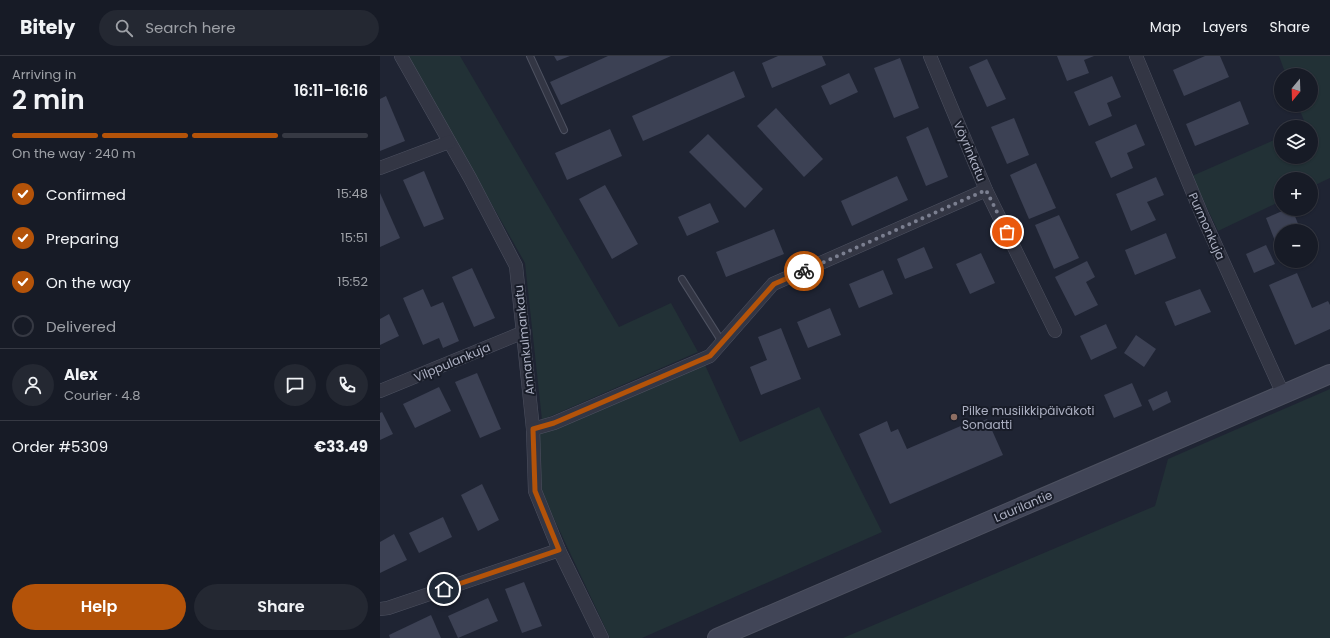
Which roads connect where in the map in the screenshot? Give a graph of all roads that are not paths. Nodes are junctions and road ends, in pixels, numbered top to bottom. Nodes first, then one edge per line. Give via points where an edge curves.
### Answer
1 (402, 56) edge
2 (530, 56) edge
3 (930, 56) edge
4 (1136, 56) edge
5 (564, 130) dead end
6 (449, 142) junction
7 (380, 168) edge
8 (986, 190) junction
9 (682, 279) dead end
10 (1054, 331) dead end
11 (524, 332) junction
12 (722, 342) junction
13 (1330, 374) edge
14 (380, 391) edge
15 (1283, 394) junction
16 (533, 429) junction
17 (559, 550) junction
18 (380, 609) edge
19 (602, 638) edge
20 (717, 638) edge

1 - 6 street, Annankulmankatu
2 - 5 lane
3 - 8 street, Vöyrinkatu
4 - 15 street, Purmonkuja via 1202,215
6 - 7 street
6 - 11 street, Annankulmankatu via 516,266
8 - 10 street, Vöyrinkatu
8 - 12 street via 774,284
9 - 12 lane
11 - 14 street, Vilppulankuja
11 - 16 street, Annankulmankatu
12 - 16 street via 710,356 554,423
13 - 15 street, Laurilantie
15 - 20 street, Laurilantie
16 - 17 street, Annankulmankatu via 535,491
17 - 18 street
17 - 19 street, Annankulmankatu

